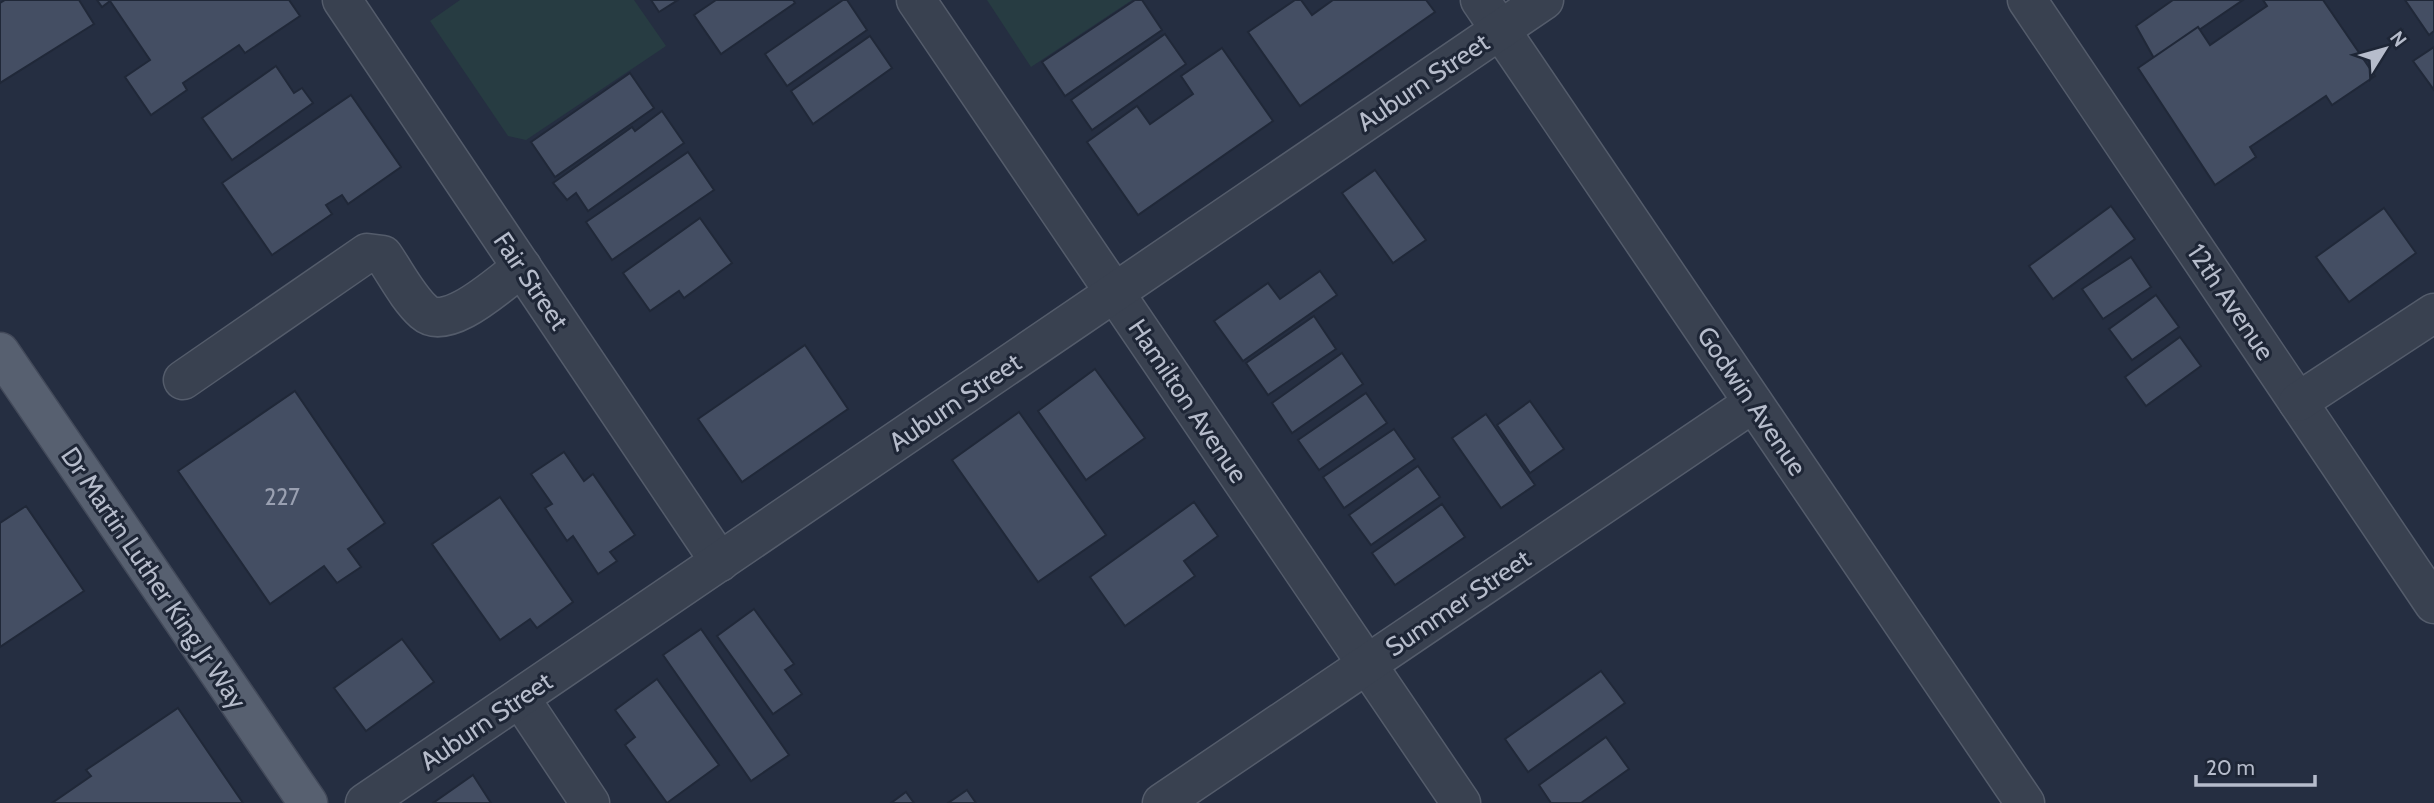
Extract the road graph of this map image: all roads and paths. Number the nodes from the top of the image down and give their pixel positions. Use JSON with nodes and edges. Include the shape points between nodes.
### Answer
{"nodes":[{"id":1,"x":342,"y":0,"type":"edge"},
{"id":2,"x":916,"y":0,"type":"edge"},
{"id":3,"x":1544,"y":0,"type":"edge"},
{"id":4,"x":2027,"y":0,"type":"edge"},
{"id":5,"x":1490,"y":15,"type":"edge"},
{"id":6,"x":522,"y":267,"type":"junction"},
{"id":7,"x":1115,"y":293,"type":"junction"},
{"id":8,"x":2434,"y":313,"type":"edge"},
{"id":9,"x":7,"y":373,"type":"edge"},
{"id":10,"x":183,"y":380,"type":"dead end"},
{"id":11,"x":2298,"y":402,"type":"junction"},
{"id":12,"x":1753,"y":403,"type":"junction"},
{"id":13,"x":720,"y":562,"type":"junction"},
{"id":14,"x":2434,"y":604,"type":"edge"},
{"id":15,"x":1367,"y":664,"type":"junction"},
{"id":16,"x":520,"y":698,"type":"junction"},
{"id":17,"x":308,"y":803,"type":"edge"},
{"id":18,"x":365,"y":803,"type":"edge"},
{"id":19,"x":590,"y":803,"type":"edge"},
{"id":20,"x":1162,"y":803,"type":"edge"},
{"id":21,"x":1461,"y":803,"type":"edge"},
{"id":22,"x":2025,"y":803,"type":"edge"}],
"edges":[{"from":1,"to":6,"type":"street","name":"Fair Street"},
{"from":2,"to":7,"type":"street","name":"Hamilton Avenue"},
{"from":3,"to":5,"type":"street","name":"Auburn Street"},
{"from":4,"to":11,"type":"street","name":"12th Avenue"},
{"from":5,"to":7,"type":"street","name":"Auburn Street"},
{"from":5,"to":12,"type":"street","name":"Godwin Avenue"},
{"from":6,"to":10,"type":"street","via":[[457,314],[442,319],[423,312],[383,255],[367,253]]},
{"from":6,"to":13,"type":"street","name":"Fair Street"},
{"from":7,"to":13,"type":"street","name":"Auburn Street"},
{"from":7,"to":15,"type":"street","name":"Hamilton Avenue"},
{"from":8,"to":11,"type":"street"},
{"from":9,"to":17,"type":"main road","name":"Dr Martin Luther King Jr Way"},
{"from":11,"to":14,"type":"street","name":"12th Avenue"},
{"from":12,"to":15,"type":"street","name":"Summer Street"},
{"from":12,"to":22,"type":"street","name":"Godwin Avenue"},
{"from":13,"to":16,"type":"street","name":"Auburn Street"},
{"from":15,"to":20,"type":"street","name":"Summer Street"},
{"from":15,"to":21,"type":"street","name":"Hamilton Avenue"},
{"from":16,"to":18,"type":"street","name":"Auburn Street"},
{"from":16,"to":19,"type":"street"}]}
